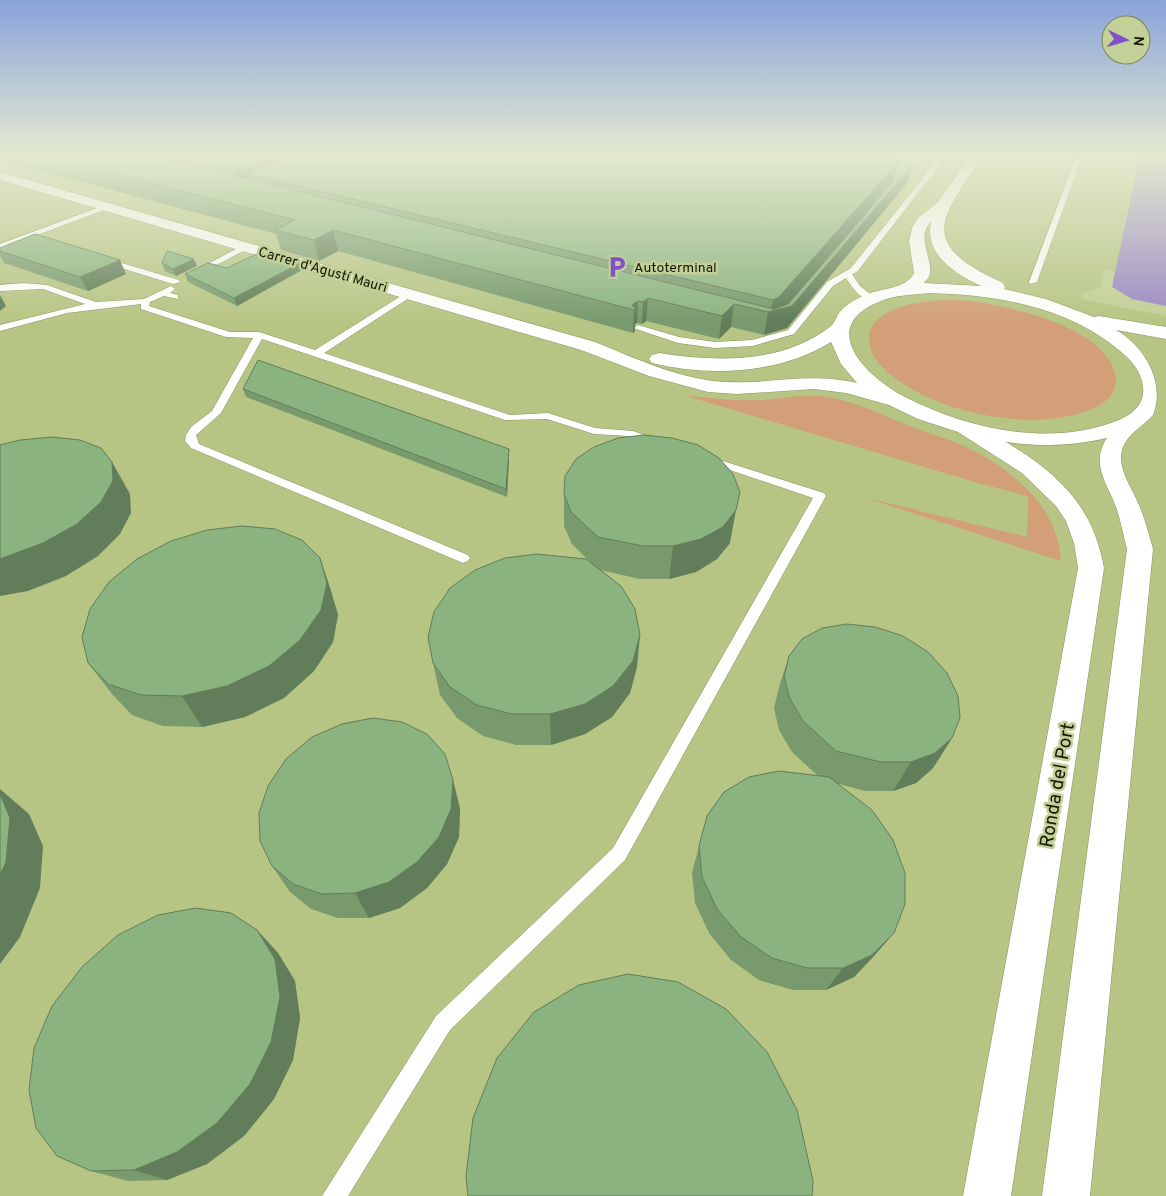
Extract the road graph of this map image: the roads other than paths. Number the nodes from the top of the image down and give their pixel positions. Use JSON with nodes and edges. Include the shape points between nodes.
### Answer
{"nodes":[{"id":1,"x":100,"y":210,"type":"edge"},
{"id":2,"x":118,"y":210,"type":"edge"},
{"id":3,"x":901,"y":210,"type":"edge"},
{"id":4,"x":936,"y":210,"type":"edge"},
{"id":5,"x":942,"y":210,"type":"edge"},
{"id":6,"x":1060,"y":210,"type":"edge"},
{"id":7,"x":30,"y":236,"type":"junction"},
{"id":8,"x":47,"y":242,"type":"edge"},
{"id":9,"x":0,"y":247,"type":"edge"},
{"id":10,"x":247,"y":247,"type":"junction"},
{"id":11,"x":96,"y":257,"type":"edge"},
{"id":12,"x":848,"y":274,"type":"junction"},
{"id":13,"x":183,"y":279,"type":"junction"},
{"id":14,"x":1033,"y":282,"type":"dead end"},
{"id":15,"x":0,"y":288,"type":"edge"},
{"id":16,"x":898,"y":291,"type":"junction"},
{"id":17,"x":163,"y":293,"type":"junction"},
{"id":18,"x":409,"y":294,"type":"junction"},
{"id":19,"x":176,"y":297,"type":"dead end"},
{"id":20,"x":871,"y":299,"type":"junction"},
{"id":21,"x":146,"y":301,"type":"junction"},
{"id":22,"x":1037,"y":302,"type":"junction"},
{"id":23,"x":95,"y":305,"type":"junction"},
{"id":24,"x":1066,"y":312,"type":"junction"},
{"id":25,"x":0,"y":328,"type":"edge"},
{"id":26,"x":638,"y":328,"type":"edge"},
{"id":27,"x":839,"y":329,"type":"junction"},
{"id":28,"x":1166,"y":333,"type":"edge"},
{"id":29,"x":259,"y":335,"type":"junction"},
{"id":30,"x":588,"y":346,"type":"junction"},
{"id":31,"x":316,"y":354,"type":"junction"},
{"id":32,"x":1159,"y":393,"type":"edge"},
{"id":33,"x":899,"y":402,"type":"junction"},
{"id":34,"x":1127,"y":425,"type":"junction"},
{"id":35,"x":967,"y":429,"type":"junction"},
{"id":36,"x":665,"y":445,"type":"edge"},
{"id":37,"x":693,"y":454,"type":"edge"},
{"id":38,"x":463,"y":558,"type":"dead end"},
{"id":39,"x":334,"y":1196,"type":"edge"},
{"id":40,"x":987,"y":1196,"type":"edge"},
{"id":41,"x":1066,"y":1196,"type":"edge"}],
"edges":[{"from":1,"to":7,"type":"lane"},
{"from":2,"to":10,"type":"street","name":"Carrer d'Agustí Mauri"},
{"from":3,"to":12,"type":"lane"},
{"from":4,"to":16,"type":"street","via":[[919,228],[920,278]]},
{"from":5,"to":22,"type":"street","via":[[936,233],[947,255],[977,277]]},
{"from":6,"to":14,"type":"lane"},
{"from":7,"to":8,"type":"lane"},
{"from":7,"to":9,"type":"lane"},
{"from":10,"to":13,"type":"lane"},
{"from":10,"to":18,"type":"street","name":"Carrer d'Agustí Mauri"},
{"from":11,"to":13,"type":"lane"},
{"from":12,"to":20,"type":"lane","via":[[857,288]]},
{"from":12,"to":26,"type":"lane","via":[[830,284],[791,332],[772,339],[715,345],[678,340]]},
{"from":13,"to":17,"type":"lane"},
{"from":15,"to":23,"type":"lane","via":[[44,287]]},
{"from":16,"to":20,"type":"street"},
{"from":16,"to":22,"type":"street","via":[[973,289]]},
{"from":17,"to":19,"type":"lane"},
{"from":17,"to":21,"type":"lane"},
{"from":18,"to":30,"type":"street","name":"Carrer d'Agustí Mauri"},
{"from":18,"to":31,"type":"lane"},
{"from":20,"to":27,"type":"street","via":[[845,316]]},
{"from":21,"to":23,"type":"lane"},
{"from":21,"to":29,"type":"lane","via":[[144,307],[229,335]]},
{"from":22,"to":24,"type":"street"},
{"from":23,"to":25,"type":"lane"},
{"from":24,"to":28,"type":"street","via":[[1109,324]]},
{"from":24,"to":32,"type":"street","via":[[1113,336],[1132,351],[1146,366]]},
{"from":27,"to":30,"type":"street","via":[[818,344],[794,354],[752,363],[674,362]]},
{"from":27,"to":33,"type":"street","via":[[839,346],[850,365],[874,388]]},
{"from":29,"to":31,"type":"lane"},
{"from":29,"to":38,"type":"lane","via":[[216,413],[191,435],[195,446]]},
{"from":30,"to":33,"type":"street","via":[[653,372],[707,386],[745,388],[816,383],[856,388]]},
{"from":31,"to":36,"type":"lane","via":[[509,418],[548,416],[594,431],[629,433]]},
{"from":32,"to":34,"type":"street","via":[[1144,413]]},
{"from":33,"to":35,"type":"street"},
{"from":34,"to":35,"type":"street","via":[[1102,434],[1072,439],[1010,437]]},
{"from":34,"to":41,"type":"street","via":[[1110,455],[1112,472],[1128,507],[1140,549]]},
{"from":35,"to":40,"type":"street","name":"Ronda del Port","via":[[1023,462],[1061,496],[1084,530],[1090,548],[1091,568]]},
{"from":37,"to":39,"type":"lane","via":[[820,496],[619,854],[443,1023]]}]}
